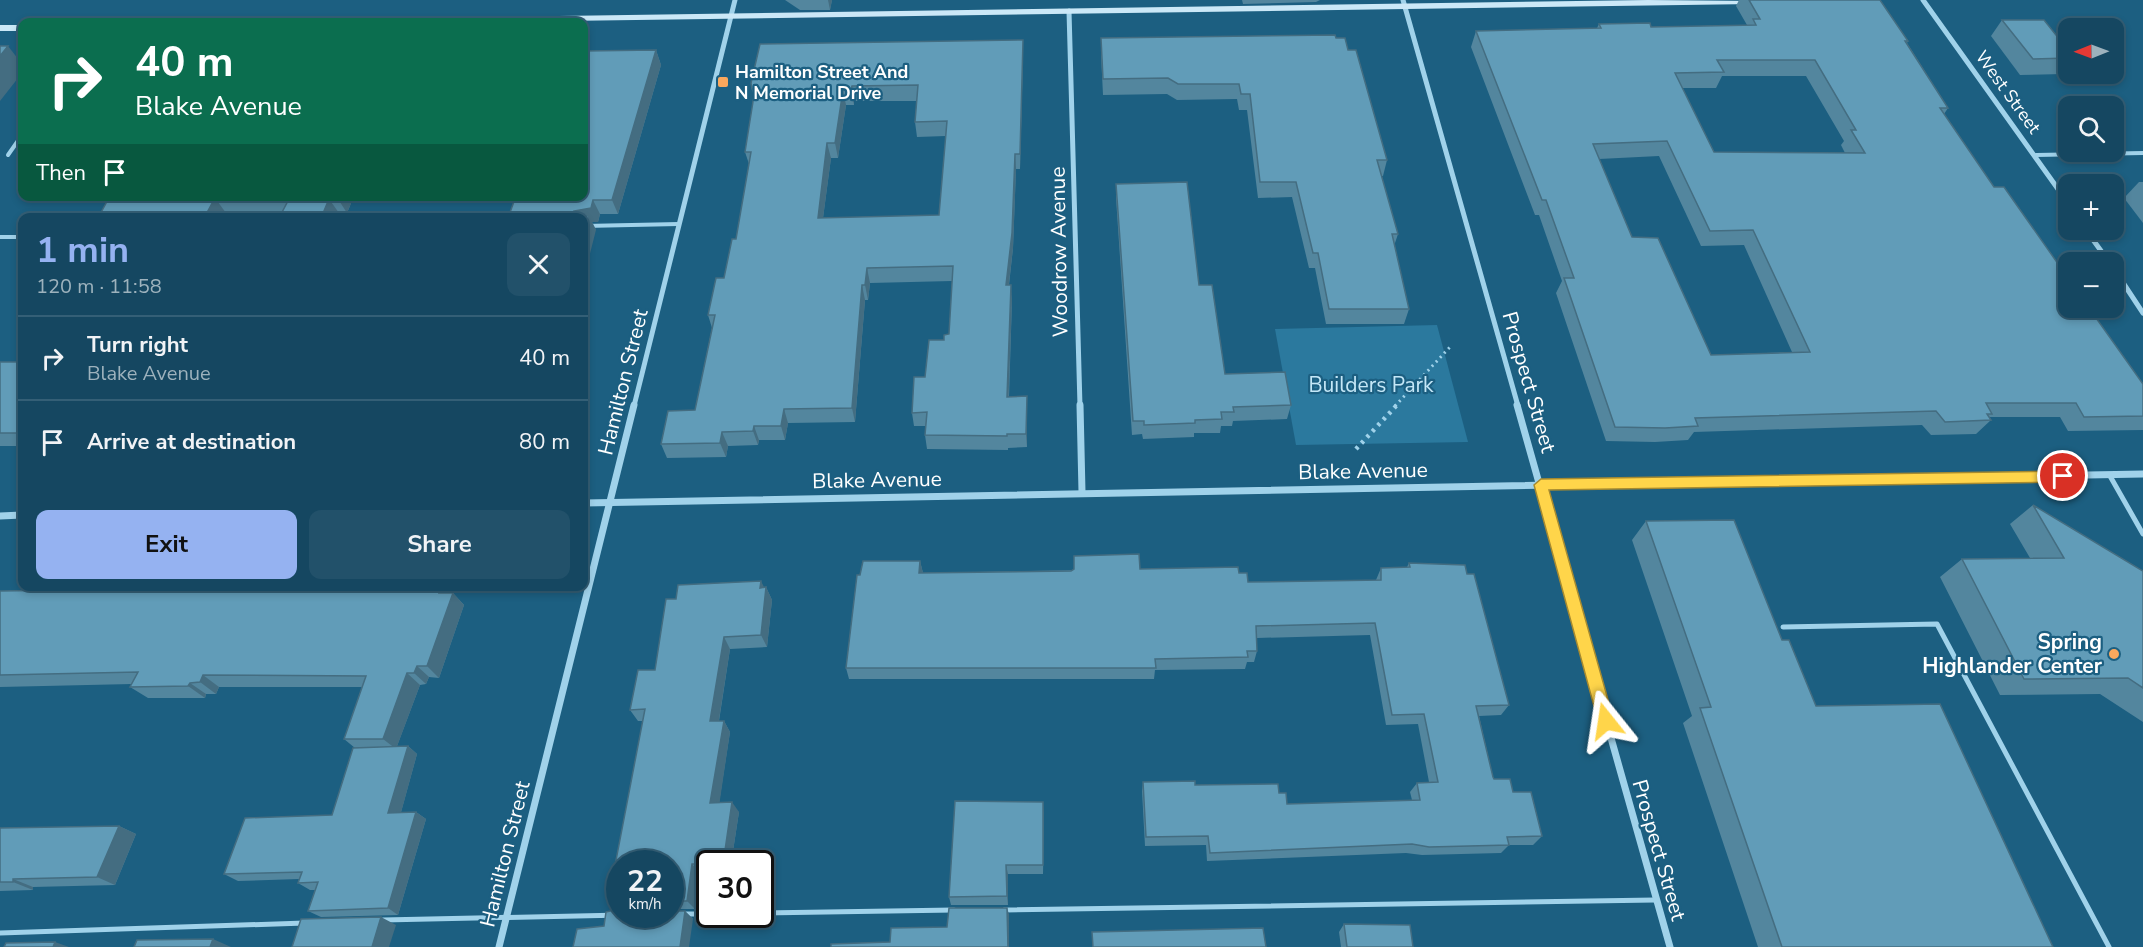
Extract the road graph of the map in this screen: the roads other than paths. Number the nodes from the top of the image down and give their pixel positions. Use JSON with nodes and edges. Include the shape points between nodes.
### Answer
{"nodes":[{"id":1,"x":735,"y":0,"type":"edge"},
{"id":2,"x":1923,"y":0,"type":"edge"},
{"id":3,"x":1770,"y":1,"type":"edge"},
{"id":4,"x":1404,"y":3,"type":"edge"},
{"id":5,"x":1069,"y":11,"type":"junction"},
{"id":6,"x":731,"y":17,"type":"junction"},
{"id":7,"x":588,"y":19,"type":"edge"},
{"id":8,"x":0,"y":28,"type":"edge"},
{"id":9,"x":18,"y":28,"type":"edge"},
{"id":10,"x":18,"y":141,"type":"edge"},
{"id":11,"x":2143,"y":153,"type":"edge"},
{"id":12,"x":8,"y":155,"type":"dead end"},
{"id":13,"x":2036,"y":155,"type":"junction"},
{"id":14,"x":2058,"y":188,"type":"edge"},
{"id":15,"x":679,"y":224,"type":"junction"},
{"id":16,"x":588,"y":226,"type":"edge"},
{"id":17,"x":0,"y":237,"type":"edge"},
{"id":18,"x":18,"y":237,"type":"edge"},
{"id":19,"x":2124,"y":285,"type":"edge"},
{"id":20,"x":2143,"y":313,"type":"edge"},
{"id":21,"x":2143,"y":474,"type":"edge"},
{"id":22,"x":2110,"y":476,"type":"junction"},
{"id":23,"x":1541,"y":485,"type":"junction"},
{"id":24,"x":1082,"y":492,"type":"junction"},
{"id":25,"x":610,"y":502,"type":"junction"},
{"id":26,"x":588,"y":503,"type":"edge"},
{"id":27,"x":18,"y":515,"type":"edge"},
{"id":28,"x":0,"y":516,"type":"edge"},
{"id":29,"x":2143,"y":534,"type":"edge"},
{"id":30,"x":588,"y":590,"type":"edge"},
{"id":31,"x":588,"y":591,"type":"edge"},
{"id":32,"x":1783,"y":627,"type":"dead end"},
{"id":33,"x":1655,"y":900,"type":"junction"},
{"id":34,"x":963,"y":910,"type":"edge"},
{"id":35,"x":999,"y":910,"type":"edge"},
{"id":36,"x":774,"y":913,"type":"edge"},
{"id":37,"x":606,"y":915,"type":"edge"},
{"id":38,"x":507,"y":916,"type":"junction"},
{"id":39,"x":379,"y":921,"type":"edge"},
{"id":40,"x":308,"y":923,"type":"edge"},
{"id":41,"x":0,"y":933,"type":"edge"},
{"id":42,"x":499,"y":947,"type":"edge"},
{"id":43,"x":1670,"y":947,"type":"edge"},
{"id":44,"x":2109,"y":947,"type":"edge"}],
"edges":[{"from":1,"to":6,"type":"street","name":"Hamilton Street"},
{"from":2,"to":13,"type":"street","name":"West Street"},
{"from":3,"to":4,"type":"main road"},
{"from":4,"to":5,"type":"main road"},
{"from":4,"to":23,"type":"street","name":"Prospect Street"},
{"from":5,"to":6,"type":"main road"},
{"from":5,"to":24,"type":"street","name":"Woodrow Avenue"},
{"from":6,"to":7,"type":"main road"},
{"from":6,"to":15,"type":"street","name":"Hamilton Street"},
{"from":8,"to":9,"type":"main road"},
{"from":10,"to":12,"type":"lane"},
{"from":11,"to":13,"type":"lane"},
{"from":13,"to":14,"type":"street","name":"West Street"},
{"from":15,"to":16,"type":"lane"},
{"from":15,"to":25,"type":"street","name":"Hamilton Street"},
{"from":17,"to":18,"type":"lane"},
{"from":19,"to":20,"type":"street"},
{"from":21,"to":22,"type":"street","name":"Blake Avenue"},
{"from":22,"to":23,"type":"street","name":"Blake Avenue"},
{"from":22,"to":29,"type":"lane"},
{"from":23,"to":24,"type":"street","name":"Blake Avenue"},
{"from":23,"to":33,"type":"street","name":"Prospect Street"},
{"from":24,"to":25,"type":"street","name":"Blake Avenue"},
{"from":25,"to":26,"type":"street","name":"Blake Avenue"},
{"from":25,"to":30,"type":"street","name":"Hamilton Street"},
{"from":27,"to":28,"type":"street"},
{"from":31,"to":38,"type":"street","name":"Hamilton Street"},
{"from":32,"to":44,"type":"lane","via":[[1937,624]]},
{"from":33,"to":35,"type":"lane"},
{"from":33,"to":43,"type":"street","name":"Prospect Street"},
{"from":34,"to":36,"type":"lane"},
{"from":37,"to":38,"type":"lane"},
{"from":38,"to":39,"type":"lane"},
{"from":38,"to":42,"type":"street","name":"Hamilton Street"},
{"from":40,"to":41,"type":"lane"}]}
